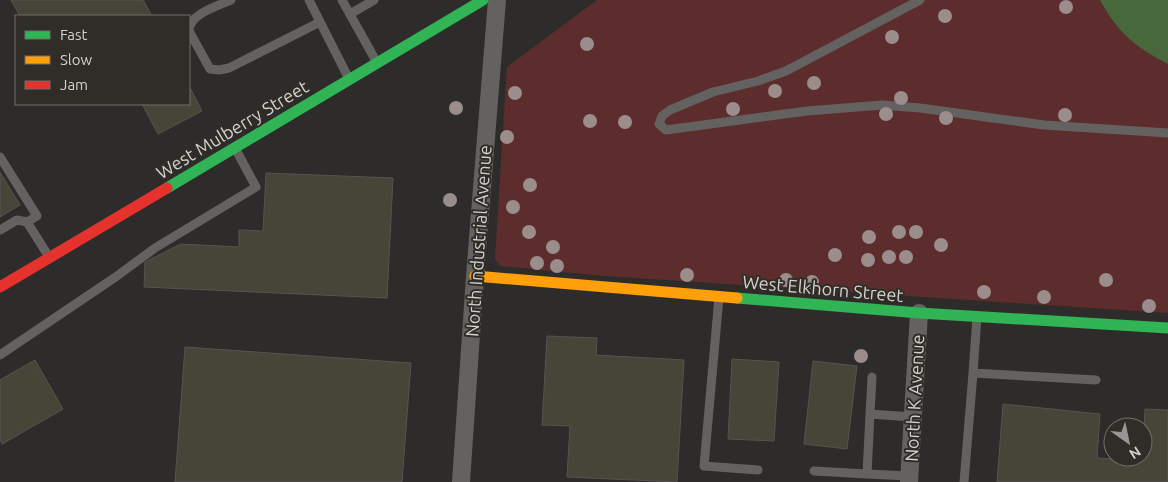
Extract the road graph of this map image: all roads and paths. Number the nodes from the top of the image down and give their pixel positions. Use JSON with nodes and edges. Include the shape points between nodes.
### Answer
{"nodes":[{"id":1,"x":231,"y":0,"type":"edge"},
{"id":2,"x":309,"y":0,"type":"edge"},
{"id":3,"x":342,"y":0,"type":"edge"},
{"id":4,"x":374,"y":0,"type":"edge"},
{"id":5,"x":483,"y":0,"type":"edge"},
{"id":6,"x":497,"y":0,"type":"edge"},
{"id":7,"x":920,"y":0,"type":"edge"},
{"id":8,"x":350,"y":14,"type":"junction"},
{"id":9,"x":320,"y":22,"type":"junction"},
{"id":10,"x":190,"y":24,"type":"edge"},
{"id":11,"x":190,"y":33,"type":"edge"},
{"id":12,"x":377,"y":63,"type":"junction"},
{"id":13,"x":350,"y":79,"type":"junction"},
{"id":14,"x":1168,"y":133,"type":"edge"},
{"id":15,"x":235,"y":148,"type":"junction"},
{"id":16,"x":0,"y":157,"type":"edge"},
{"id":17,"x":28,"y":222,"type":"junction"},
{"id":18,"x":0,"y":230,"type":"edge"},
{"id":19,"x":50,"y":258,"type":"junction"},
{"id":20,"x":474,"y":276,"type":"junction"},
{"id":21,"x":0,"y":287,"type":"edge"},
{"id":22,"x":719,"y":297,"type":"junction"},
{"id":23,"x":919,"y":313,"type":"junction"},
{"id":24,"x":977,"y":317,"type":"junction"},
{"id":25,"x":1168,"y":328,"type":"edge"},
{"id":26,"x":0,"y":355,"type":"edge"},
{"id":27,"x":973,"y":373,"type":"junction"},
{"id":28,"x":872,"y":377,"type":"dead end"},
{"id":29,"x":1096,"y":380,"type":"dead end"},
{"id":30,"x":870,"y":414,"type":"junction"},
{"id":31,"x":912,"y":417,"type":"junction"},
{"id":32,"x":758,"y":470,"type":"dead end"},
{"id":33,"x":814,"y":471,"type":"dead end"},
{"id":34,"x":867,"y":474,"type":"junction"},
{"id":35,"x":909,"y":479,"type":"edge"},
{"id":36,"x":461,"y":482,"type":"edge"},
{"id":37,"x":964,"y":482,"type":"edge"}],
"edges":[{"from":1,"to":10,"type":"lane","via":[[195,18]]},
{"from":2,"to":9,"type":"lane"},
{"from":3,"to":8,"type":"lane"},
{"from":4,"to":8,"type":"lane"},
{"from":5,"to":12,"type":"street","name":"West Mulberry Street"},
{"from":6,"to":20,"type":"street","name":"North Industrial Avenue"},
{"from":7,"to":14,"type":"lane","via":[[786,71],[713,92],[670,110],[662,116],[659,124],[666,130],[807,111],[882,106],[1044,125]]},
{"from":8,"to":12,"type":"lane"},
{"from":9,"to":11,"type":"lane","via":[[219,70],[210,69]]},
{"from":9,"to":13,"type":"lane"},
{"from":12,"to":13,"type":"street","name":"West Mulberry Street"},
{"from":13,"to":15,"type":"street","name":"West Mulberry Street"},
{"from":15,"to":19,"type":"street","name":"West Mulberry Street"},
{"from":15,"to":26,"type":"lane","via":[[256,186],[154,248]]},
{"from":16,"to":17,"type":"lane","via":[[37,216]]},
{"from":17,"to":18,"type":"lane","via":[[17,220]]},
{"from":17,"to":19,"type":"lane"},
{"from":19,"to":21,"type":"street","name":"West Mulberry Street"},
{"from":20,"to":22,"type":"street","name":"West Elkhorn Street"},
{"from":20,"to":36,"type":"street","name":"North Industrial Avenue"},
{"from":22,"to":23,"type":"street","name":"West Elkhorn Street"},
{"from":22,"to":32,"type":"lane","via":[[704,466]]},
{"from":23,"to":24,"type":"street","name":"West Elkhorn Street"},
{"from":23,"to":31,"type":"street","name":"North K Avenue"},
{"from":24,"to":25,"type":"street","name":"West Elkhorn Street"},
{"from":24,"to":27,"type":"lane"},
{"from":27,"to":29,"type":"lane"},
{"from":27,"to":37,"type":"lane"},
{"from":28,"to":30,"type":"lane"},
{"from":30,"to":31,"type":"lane"},
{"from":30,"to":34,"type":"lane"},
{"from":31,"to":35,"type":"street","name":"North K Avenue"},
{"from":33,"to":34,"type":"lane"},
{"from":34,"to":35,"type":"lane"}]}
